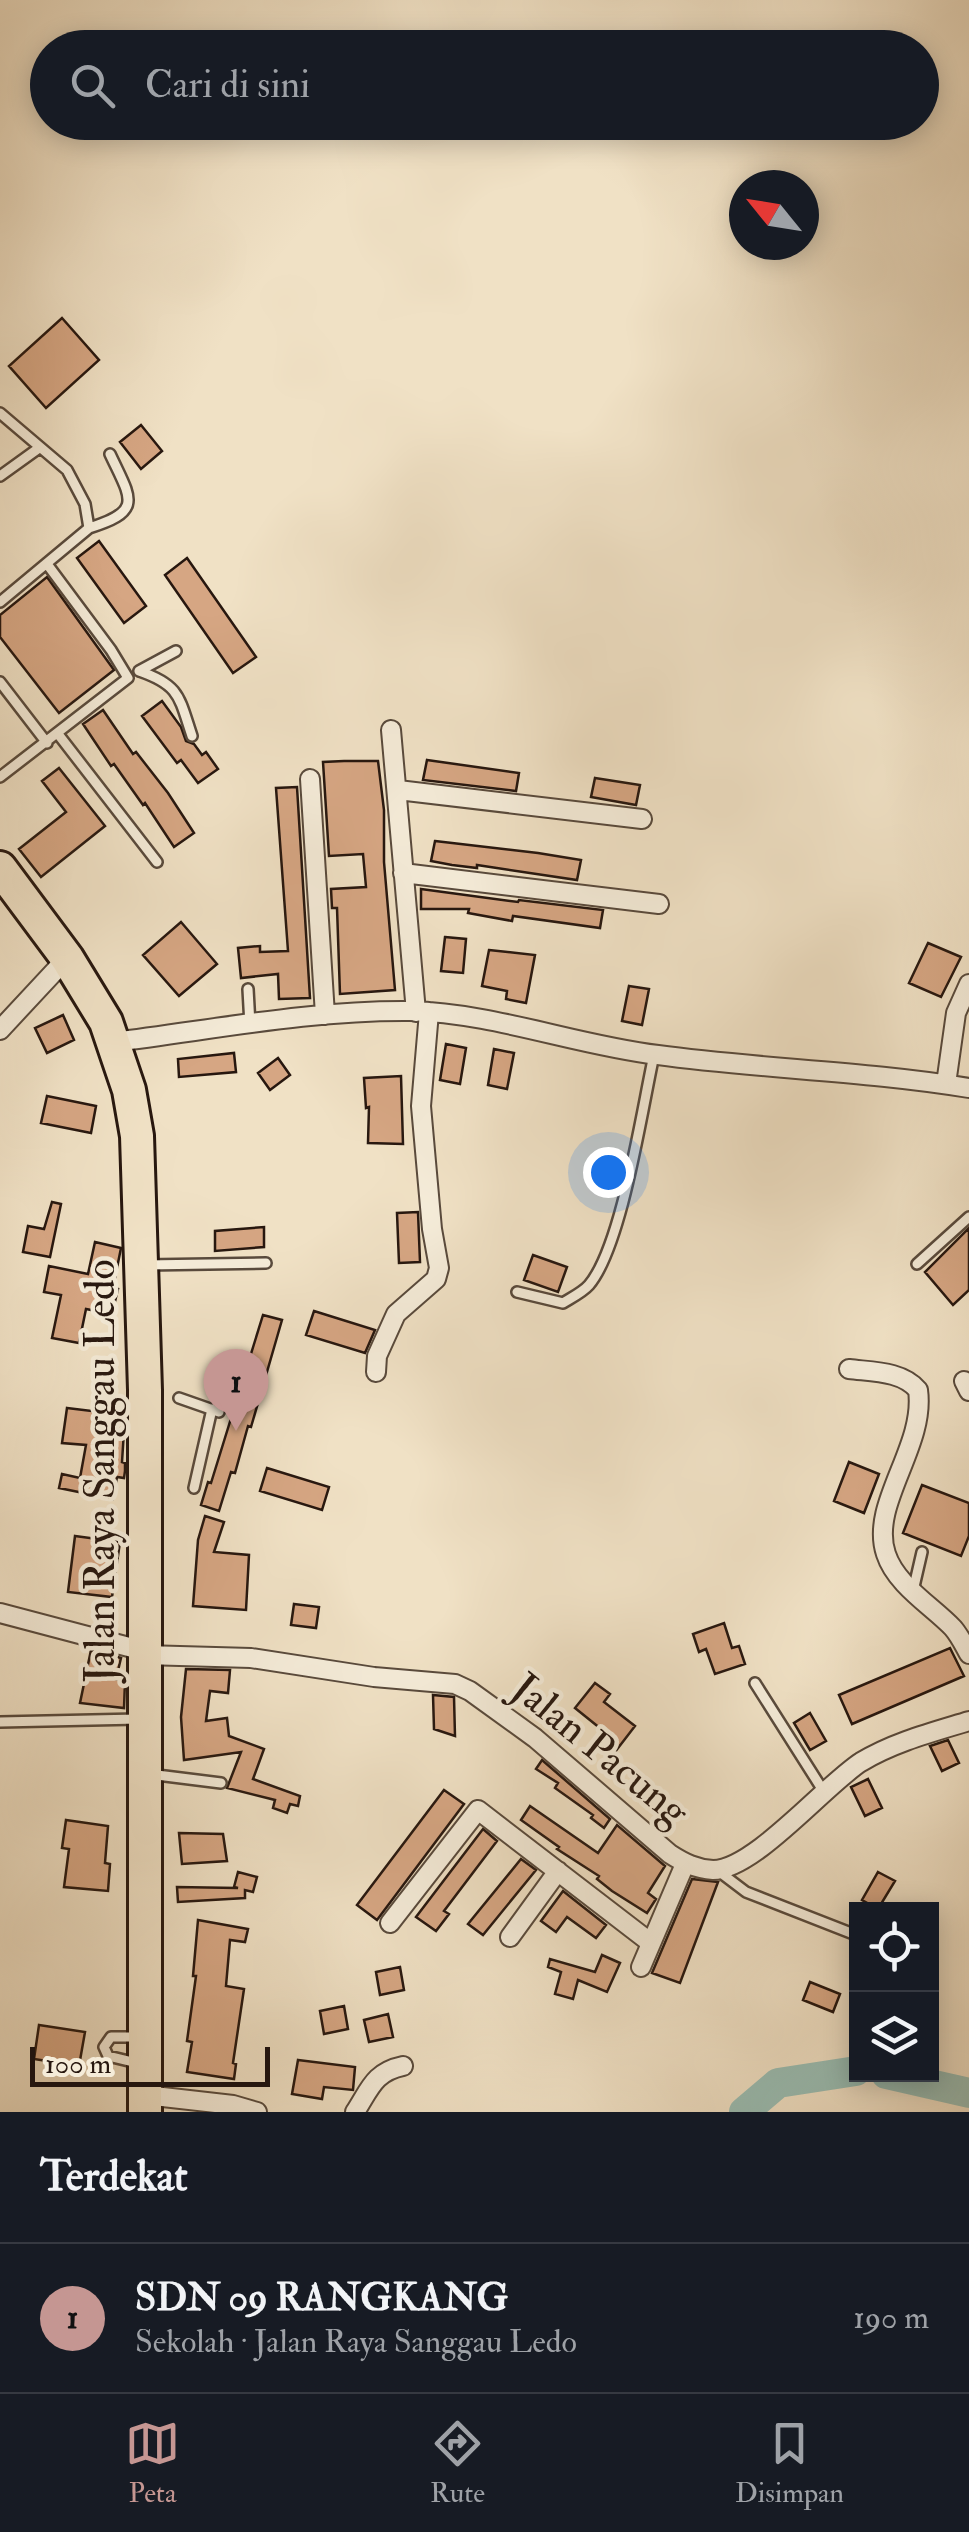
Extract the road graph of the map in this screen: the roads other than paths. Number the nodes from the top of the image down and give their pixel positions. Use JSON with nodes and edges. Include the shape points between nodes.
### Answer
{"nodes":[{"id":1,"x":0,"y":414,"type":"edge"},
{"id":2,"x":39,"y":448,"type":"junction"},
{"id":3,"x":110,"y":454,"type":"dead end"},
{"id":4,"x":0,"y":476,"type":"edge"},
{"id":5,"x":89,"y":528,"type":"junction"},
{"id":6,"x":46,"y":564,"type":"junction"},
{"id":7,"x":0,"y":602,"type":"edge"},
{"id":8,"x":176,"y":651,"type":"dead end"},
{"id":9,"x":138,"y":671,"type":"junction"},
{"id":10,"x":128,"y":678,"type":"junction"},
{"id":11,"x":0,"y":682,"type":"edge"},
{"id":12,"x":391,"y":730,"type":"dead end"},
{"id":13,"x":58,"y":734,"type":"junction"},
{"id":14,"x":192,"y":736,"type":"dead end"},
{"id":15,"x":47,"y":744,"type":"junction"},
{"id":16,"x":0,"y":777,"type":"edge"},
{"id":17,"x":310,"y":779,"type":"dead end"},
{"id":18,"x":398,"y":790,"type":"junction"},
{"id":19,"x":642,"y":819,"type":"dead end"},
{"id":20,"x":157,"y":862,"type":"dead end"},
{"id":21,"x":403,"y":874,"type":"junction"},
{"id":22,"x":6,"y":882,"type":"edge"},
{"id":23,"x":659,"y":904,"type":"dead end"},
{"id":24,"x":67,"y":958,"type":"junction"},
{"id":25,"x":969,"y":984,"type":"edge"},
{"id":26,"x":248,"y":988,"type":"dead end"},
{"id":27,"x":422,"y":1012,"type":"junction"},
{"id":28,"x":325,"y":1015,"type":"junction"},
{"id":29,"x":250,"y":1024,"type":"junction"},
{"id":30,"x":0,"y":1030,"type":"edge"},
{"id":31,"x":114,"y":1042,"type":"junction"},
{"id":32,"x":654,"y":1055,"type":"junction"},
{"id":33,"x":946,"y":1084,"type":"junction"},
{"id":34,"x":969,"y":1088,"type":"edge"},
{"id":35,"x":969,"y":1217,"type":"edge"},
{"id":36,"x":266,"y":1264,"type":"dead end"},
{"id":37,"x":917,"y":1264,"type":"dead end"},
{"id":38,"x":143,"y":1265,"type":"junction"},
{"id":39,"x":517,"y":1292,"type":"dead end"},
{"id":40,"x":850,"y":1369,"type":"dead end"},
{"id":41,"x":376,"y":1372,"type":"dead end"},
{"id":42,"x":179,"y":1398,"type":"dead end"},
{"id":43,"x":194,"y":1488,"type":"dead end"},
{"id":44,"x":922,"y":1552,"type":"dead end"},
{"id":45,"x":913,"y":1591,"type":"junction"},
{"id":46,"x":0,"y":1613,"type":"edge"},
{"id":47,"x":144,"y":1653,"type":"junction"},
{"id":48,"x":969,"y":1654,"type":"edge"},
{"id":49,"x":755,"y":1683,"type":"dead end"},
{"id":50,"x":146,"y":1718,"type":"junction"},
{"id":51,"x":969,"y":1721,"type":"edge"},
{"id":52,"x":0,"y":1722,"type":"edge"},
{"id":53,"x":146,"y":1774,"type":"junction"},
{"id":54,"x":221,"y":1783,"type":"dead end"},
{"id":55,"x":824,"y":1792,"type":"junction"},
{"id":56,"x":685,"y":1864,"type":"junction"},
{"id":57,"x":717,"y":1870,"type":"junction"},
{"id":58,"x":558,"y":1871,"type":"junction"},
{"id":59,"x":390,"y":1923,"type":"dead end"},
{"id":60,"x":849,"y":1932,"type":"edge"},
{"id":61,"x":510,"y":1937,"type":"dead end"},
{"id":62,"x":651,"y":1943,"type":"junction"},
{"id":63,"x":640,"y":1967,"type":"dead end"},
{"id":64,"x":403,"y":2066,"type":"dead end"},
{"id":65,"x":145,"y":2077,"type":"edge"},
{"id":66,"x":258,"y":2112,"type":"edge"},
{"id":67,"x":355,"y":2112,"type":"edge"}],
"edges":[{"from":1,"to":2,"type":"lane"},
{"from":2,"to":4,"type":"lane"},
{"from":2,"to":5,"type":"lane","via":[[67,470]]},
{"from":3,"to":5,"type":"lane","via":[[127,508],[118,519]]},
{"from":5,"to":6,"type":"lane"},
{"from":6,"to":7,"type":"lane"},
{"from":6,"to":10,"type":"lane"},
{"from":8,"to":9,"type":"lane"},
{"from":9,"to":10,"type":"lane"},
{"from":9,"to":14,"type":"lane","via":[[170,684]]},
{"from":10,"to":13,"type":"lane"},
{"from":11,"to":15,"type":"lane"},
{"from":12,"to":18,"type":"street"},
{"from":13,"to":15,"type":"lane"},
{"from":13,"to":20,"type":"lane"},
{"from":15,"to":16,"type":"lane"},
{"from":17,"to":28,"type":"street"},
{"from":18,"to":19,"type":"street"},
{"from":18,"to":21,"type":"street"},
{"from":21,"to":23,"type":"street"},
{"from":21,"to":27,"type":"street"},
{"from":22,"to":24,"type":"highway","name":"Jalan Raya Sanggau Ledo"},
{"from":24,"to":30,"type":"street"},
{"from":24,"to":31,"type":"highway","name":"Jalan Raya Sanggau Ledo"},
{"from":25,"to":33,"type":"street","via":[[956,1013]]},
{"from":26,"to":29,"type":"lane"},
{"from":27,"to":28,"type":"street"},
{"from":27,"to":32,"type":"street"},
{"from":27,"to":41,"type":"street","via":[[420,1106],[439,1268],[436,1279],[396,1314]]},
{"from":28,"to":29,"type":"street"},
{"from":29,"to":31,"type":"street"},
{"from":31,"to":38,"type":"highway","name":"Jalan Raya Sanggau Ledo","via":[[137,1136]]},
{"from":32,"to":33,"type":"street"},
{"from":32,"to":39,"type":"lane","via":[[625,1189],[606,1253],[588,1286],[564,1303]]},
{"from":33,"to":34,"type":"street"},
{"from":35,"to":37,"type":"lane"},
{"from":36,"to":38,"type":"lane"},
{"from":38,"to":47,"type":"highway","name":"Jalan Raya Sanggau Ledo","via":[[151,1392]]},
{"from":40,"to":45,"type":"street","via":[[895,1376],[918,1390],[912,1442],[883,1522],[885,1554]]},
{"from":42,"to":43,"type":"lane","via":[[216,1410]]},
{"from":44,"to":45,"type":"lane"},
{"from":45,"to":48,"type":"street","via":[[956,1631]]},
{"from":46,"to":47,"type":"street","name":"Jalan Pacung"},
{"from":47,"to":50,"type":"highway","name":"Jalan Raya Sanggau Ledo"},
{"from":47,"to":56,"type":"street","name":"Jalan Pacung","via":[[251,1658],[455,1684],[536,1738]]},
{"from":49,"to":55,"type":"lane"},
{"from":50,"to":52,"type":"lane"},
{"from":50,"to":53,"type":"highway","name":"Jalan Raya Sanggau Ledo"},
{"from":51,"to":55,"type":"street","name":"Jalan Pacung","via":[[877,1753]]},
{"from":53,"to":54,"type":"lane"},
{"from":53,"to":65,"type":"highway","name":"Jalan Raya Sanggau Ledo"},
{"from":55,"to":57,"type":"street","name":"Jalan Pacung","via":[[764,1845]]},
{"from":56,"to":57,"type":"street","name":"Jalan Pacung"},
{"from":56,"to":62,"type":"street"},
{"from":57,"to":60,"type":"lane","via":[[746,1892]]},
{"from":58,"to":59,"type":"street","via":[[475,1810]]},
{"from":58,"to":61,"type":"street"},
{"from":58,"to":62,"type":"street"},
{"from":62,"to":63,"type":"street"},
{"from":64,"to":67,"type":"street","via":[[376,2078]]},
{"from":65,"to":66,"type":"street"}]}
